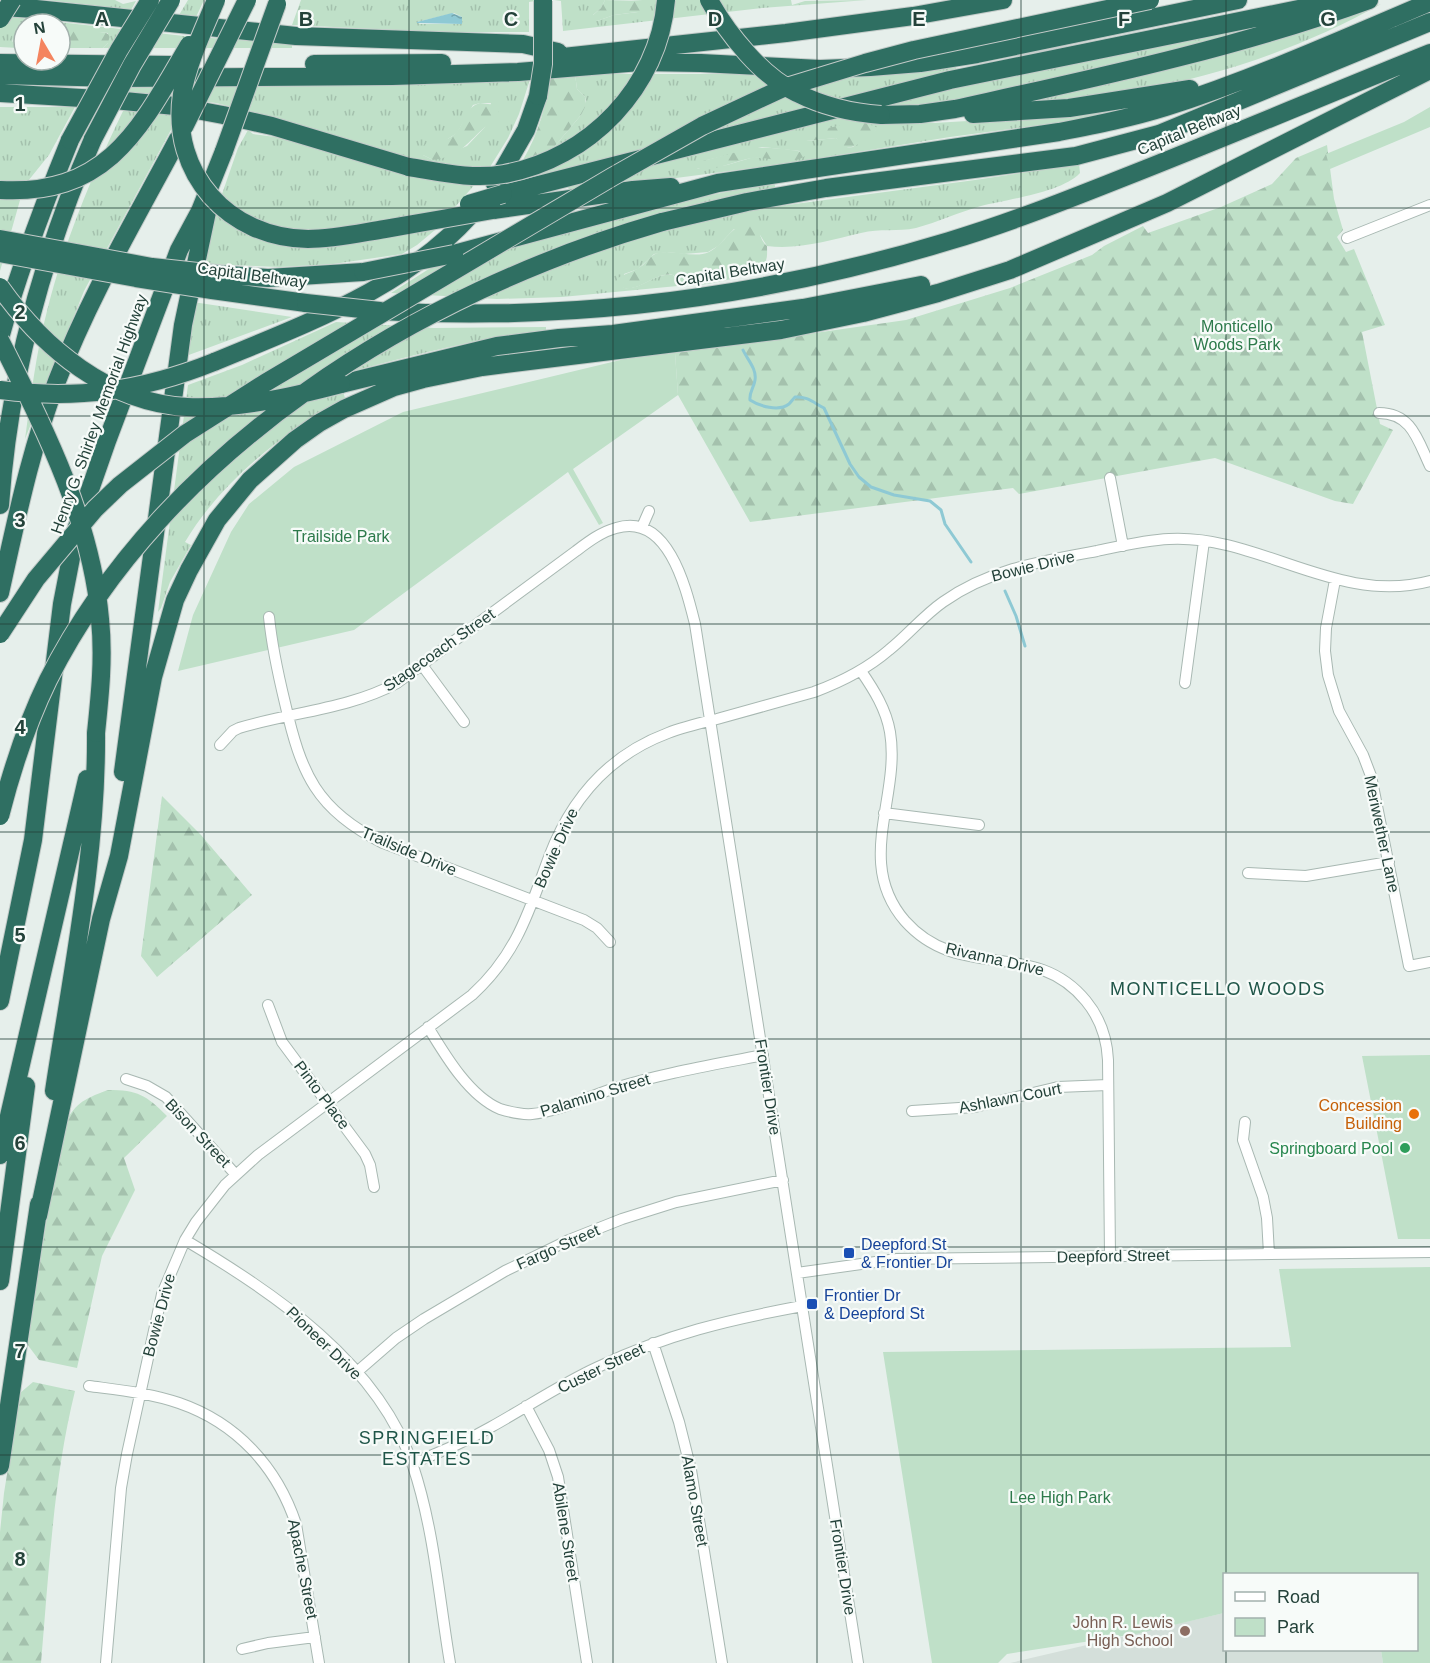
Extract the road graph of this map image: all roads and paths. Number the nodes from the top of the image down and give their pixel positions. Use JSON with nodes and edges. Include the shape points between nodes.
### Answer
{"nodes":[{"id":1,"x":12,"y":0,"type":"edge"},
{"id":2,"x":150,"y":0,"type":"edge"},
{"id":3,"x":171,"y":0,"type":"edge"},
{"id":4,"x":215,"y":0,"type":"edge"},
{"id":5,"x":247,"y":0,"type":"edge"},
{"id":6,"x":543,"y":0,"type":"edge"},
{"id":7,"x":666,"y":0,"type":"edge"},
{"id":8,"x":709,"y":0,"type":"edge"},
{"id":9,"x":1003,"y":0,"type":"edge"},
{"id":10,"x":1150,"y":0,"type":"edge"},
{"id":11,"x":1238,"y":0,"type":"edge"},
{"id":12,"x":1343,"y":0,"type":"edge"},
{"id":13,"x":1369,"y":0,"type":"edge"},
{"id":14,"x":278,"y":2,"type":"edge"},
{"id":15,"x":1430,"y":2,"type":"edge"},
{"id":16,"x":0,"y":8,"type":"edge"},
{"id":17,"x":0,"y":19,"type":"edge"},
{"id":18,"x":1430,"y":22,"type":"edge"},
{"id":19,"x":1320,"y":48,"type":"junction"},
{"id":20,"x":1430,"y":53,"type":"edge"},
{"id":21,"x":574,"y":55,"type":"junction"},
{"id":22,"x":0,"y":63,"type":"edge"},
{"id":23,"x":1430,"y":70,"type":"edge"},
{"id":24,"x":0,"y":75,"type":"edge"},
{"id":25,"x":0,"y":93,"type":"edge"},
{"id":26,"x":27,"y":96,"type":"junction"},
{"id":27,"x":0,"y":99,"type":"edge"},
{"id":28,"x":881,"y":116,"type":"junction"},
{"id":29,"x":224,"y":151,"type":"junction"},
{"id":30,"x":718,"y":183,"type":"junction"},
{"id":31,"x":0,"y":190,"type":"edge"},
{"id":32,"x":1167,"y":203,"type":"junction"},
{"id":33,"x":1430,"y":205,"type":"edge"},
{"id":34,"x":363,"y":233,"type":"junction"},
{"id":35,"x":1347,"y":238,"type":"dead end"},
{"id":36,"x":0,"y":239,"type":"edge"},
{"id":37,"x":0,"y":253,"type":"edge"},
{"id":38,"x":214,"y":282,"type":"junction"},
{"id":39,"x":0,"y":287,"type":"edge"},
{"id":40,"x":0,"y":339,"type":"edge"},
{"id":41,"x":0,"y":390,"type":"edge"},
{"id":42,"x":1379,"y":413,"type":"dead end"},
{"id":43,"x":1430,"y":466,"type":"edge"},
{"id":44,"x":1110,"y":478,"type":"dead end"},
{"id":45,"x":0,"y":505,"type":"edge"},
{"id":46,"x":649,"y":511,"type":"dead end"},
{"id":47,"x":642,"y":527,"type":"junction"},
{"id":48,"x":1204,"y":541,"type":"junction"},
{"id":49,"x":1123,"y":546,"type":"junction"},
{"id":50,"x":1335,"y":580,"type":"junction"},
{"id":51,"x":1430,"y":581,"type":"edge"},
{"id":52,"x":0,"y":593,"type":"edge"},
{"id":53,"x":270,"y":617,"type":"dead end"},
{"id":54,"x":0,"y":634,"type":"edge"},
{"id":55,"x":422,"y":665,"type":"junction"},
{"id":56,"x":861,"y":671,"type":"junction"},
{"id":57,"x":1185,"y":682,"type":"dead end"},
{"id":58,"x":288,"y":716,"type":"junction"},
{"id":59,"x":711,"y":720,"type":"junction"},
{"id":60,"x":464,"y":722,"type":"dead end"},
{"id":61,"x":96,"y":733,"type":"junction"},
{"id":62,"x":220,"y":745,"type":"dead end"},
{"id":63,"x":884,"y":813,"type":"junction"},
{"id":64,"x":0,"y":816,"type":"edge"},
{"id":65,"x":979,"y":825,"type":"dead end"},
{"id":66,"x":1389,"y":862,"type":"junction"},
{"id":67,"x":1248,"y":873,"type":"dead end"},
{"id":68,"x":533,"y":900,"type":"junction"},
{"id":69,"x":101,"y":919,"type":"junction"},
{"id":70,"x":610,"y":942,"type":"dead end"},
{"id":71,"x":1430,"y":962,"type":"edge"},
{"id":72,"x":45,"y":966,"type":"junction"},
{"id":73,"x":0,"y":1001,"type":"edge"},
{"id":74,"x":268,"y":1005,"type":"dead end"},
{"id":75,"x":428,"y":1027,"type":"junction"},
{"id":76,"x":763,"y":1055,"type":"junction"},
{"id":77,"x":126,"y":1078,"type":"dead end"},
{"id":78,"x":1108,"y":1085,"type":"junction"},
{"id":79,"x":327,"y":1103,"type":"junction"},
{"id":80,"x":912,"y":1111,"type":"dead end"},
{"id":81,"x":1245,"y":1122,"type":"dead end"},
{"id":82,"x":0,"y":1155,"type":"edge"},
{"id":83,"x":236,"y":1175,"type":"junction"},
{"id":84,"x":783,"y":1180,"type":"junction"},
{"id":85,"x":374,"y":1187,"type":"dead end"},
{"id":86,"x":38,"y":1216,"type":"junction"},
{"id":87,"x":185,"y":1240,"type":"junction"},
{"id":88,"x":1430,"y":1252,"type":"edge"},
{"id":89,"x":1269,"y":1254,"type":"junction"},
{"id":90,"x":1110,"y":1256,"type":"junction"},
{"id":91,"x":797,"y":1273,"type":"junction"},
{"id":92,"x":0,"y":1281,"type":"edge"},
{"id":93,"x":802,"y":1306,"type":"junction"},
{"id":94,"x":653,"y":1343,"type":"junction"},
{"id":95,"x":358,"y":1371,"type":"junction"},
{"id":96,"x":89,"y":1386,"type":"dead end"},
{"id":97,"x":139,"y":1393,"type":"junction"},
{"id":98,"x":526,"y":1406,"type":"junction"},
{"id":99,"x":412,"y":1463,"type":"junction"},
{"id":100,"x":0,"y":1466,"type":"edge"},
{"id":101,"x":315,"y":1637,"type":"junction"},
{"id":102,"x":242,"y":1649,"type":"dead end"},
{"id":103,"x":106,"y":1663,"type":"edge"},
{"id":104,"x":319,"y":1663,"type":"edge"},
{"id":105,"x":450,"y":1663,"type":"edge"},
{"id":106,"x":587,"y":1663,"type":"edge"},
{"id":107,"x":722,"y":1663,"type":"edge"},
{"id":108,"x":858,"y":1663,"type":"edge"}],
"edges":[{"from":1,"to":17,"type":"highway","bridge":true},
{"from":2,"to":40,"type":"highway","bridge":true,"via":[[70,140],[16,280]]},
{"from":3,"to":45,"type":"highway","bridge":true,"via":[[93,139],[69,195],[34,302],[9,415]]},
{"from":4,"to":31,"type":"highway","bridge":true,"via":[[149,113],[118,152],[69,182]]},
{"from":4,"to":34,"type":"highway","bridge":true,"via":[[182,95],[183,138],[197,179],[232,216],[276,236],[308,239]]},
{"from":5,"to":52,"type":"highway","bridge":true,"via":[[90,308],[58,379],[26,476]]},
{"from":6,"to":41,"type":"highway","bridge":true,"via":[[543,64],[538,96],[526,130],[492,188],[448,239],[424,258],[351,301],[214,363],[159,381],[106,392],[54,395]]},
{"from":7,"to":26,"type":"highway","bridge":true,"via":[[649,64],[636,88],[603,126],[578,147],[531,168],[503,174],[449,174],[409,167],[272,126],[175,106]]},
{"from":8,"to":28,"type":"highway","bridge":true,"via":[[730,34],[754,60],[795,93],[838,108]]},
{"from":9,"to":21,"type":"highway","via":[[786,33]]},
{"from":10,"to":54,"type":"highway","bridge":true,"via":[[865,63],[783,88],[702,126],[185,434],[95,509],[36,579]]},
{"from":11,"to":24,"type":"highway","via":[[977,54],[870,67],[820,69],[640,62],[518,72],[392,76]]},
{"from":12,"to":34,"type":"highway","bridge":true,"via":[[950,80]]},
{"from":13,"to":28,"type":"highway","via":[[1276,32],[1157,64],[955,109]]},
{"from":14,"to":29,"type":"highway","name":"Henry G. Shirley Memorial Highway","bridge":true},
{"from":15,"to":19,"type":"highway"},
{"from":16,"to":21,"type":"highway","via":[[296,36],[523,44]]},
{"from":18,"to":64,"type":"highway","bridge":true,"via":[[1159,134],[1076,156],[779,195],[624,233],[494,284],[390,337],[279,411],[163,517],[92,606],[57,663],[33,712]]},
{"from":19,"to":28,"type":"highway","via":[[1213,83],[1132,100],[1041,110]]},
{"from":19,"to":30,"type":"highway","via":[[1165,108],[1113,121]]},
{"from":20,"to":38,"type":"highway","name":"Capital Beltway","bridge":true,"via":[[1020,218],[819,276],[744,291],[628,307],[478,314],[380,311],[306,303]]},
{"from":21,"to":22,"type":"highway","via":[[495,62]]},
{"from":23,"to":32,"type":"highway"},
{"from":25,"to":26,"type":"highway"},
{"from":26,"to":27,"type":"highway"},
{"from":29,"to":69,"type":"highway","via":[[183,325]]},
{"from":29,"to":73,"type":"highway","name":"Henry G. Shirley Memorial Highway","via":[[179,250],[77,527],[62,604],[33,840]]},
{"from":30,"to":34,"type":"highway","bridge":true,"via":[[633,190]]},
{"from":30,"to":38,"type":"highway","bridge":true,"via":[[454,254],[363,272]]},
{"from":32,"to":39,"type":"highway","bridge":true,"via":[[1007,260],[911,288],[802,308],[497,346],[263,402],[223,406],[186,407],[137,396],[88,374],[31,327]]},
{"from":32,"to":69,"type":"highway","via":[[1010,270],[863,313],[781,330],[452,372],[394,387],[319,423],[269,462],[233,499],[203,544],[175,600],[153,677],[119,856]]},
{"from":33,"to":35,"type":"street"},
{"from":36,"to":38,"type":"highway","bridge":true},
{"from":37,"to":38,"type":"highway","name":"Capital Beltway","bridge":true,"via":[[125,277]]},
{"from":40,"to":61,"type":"highway","bridge":true,"via":[[56,456],[86,539],[102,651]]},
{"from":42,"to":43,"type":"street","via":[[1405,420]]},
{"from":44,"to":49,"type":"street"},
{"from":46,"to":47,"type":"street"},
{"from":47,"to":55,"type":"street","name":"Stagecoach Street","via":[[622,526],[596,537]]},
{"from":47,"to":59,"type":"street","name":"Frontier Drive","via":[[663,543],[684,586],[695,624]]},
{"from":48,"to":49,"type":"street","name":"Bowie Drive","via":[[1168,539]]},
{"from":48,"to":50,"type":"street","name":"Bowie Drive"},
{"from":48,"to":57,"type":"street"},
{"from":49,"to":56,"type":"street","name":"Bowie Drive","via":[[1024,565],[977,582],[940,604]]},
{"from":50,"to":51,"type":"street","name":"Bowie Drive","via":[[1386,586]]},
{"from":50,"to":66,"type":"street","name":"Meriwether Lane","via":[[1326,628],[1328,675],[1339,711],[1371,776]]},
{"from":53,"to":58,"type":"street","name":"Trailside Drive","via":[[272,651]]},
{"from":55,"to":58,"type":"street","name":"Stagecoach Street","via":[[375,694]]},
{"from":55,"to":60,"type":"street"},
{"from":56,"to":59,"type":"street","name":"Bowie Drive","via":[[814,692]]},
{"from":56,"to":63,"type":"street","name":"Rivanna Drive","via":[[882,705],[890,733],[891,761]]},
{"from":58,"to":62,"type":"street","name":"Stagecoach Street","via":[[240,728]]},
{"from":58,"to":68,"type":"street","name":"Trailside Drive","via":[[296,749],[309,778],[326,803],[348,823],[383,843]]},
{"from":59,"to":68,"type":"street","name":"Bowie Drive","via":[[645,742],[596,778],[563,824]]},
{"from":59,"to":76,"type":"street","name":"Frontier Drive"},
{"from":61,"to":72,"type":"highway"},
{"from":61,"to":86,"type":"highway","via":[[93,838]]},
{"from":63,"to":65,"type":"street"},
{"from":63,"to":78,"type":"street","name":"Rivanna Drive","via":[[882,869],[889,895],[903,918],[924,938],[947,951],[1034,966],[1071,985],[1089,1005],[1102,1029],[1108,1053]]},
{"from":66,"to":67,"type":"street","via":[[1306,876]]},
{"from":66,"to":71,"type":"street","name":"Meriwether Lane","via":[[1409,966]]},
{"from":68,"to":70,"type":"street","name":"Trailside Drive","via":[[584,920]]},
{"from":68,"to":75,"type":"street","name":"Bowie Drive","via":[[516,940],[496,971],[472,995]]},
{"from":69,"to":86,"type":"highway"},
{"from":72,"to":82,"type":"highway"},
{"from":72,"to":92,"type":"highway"},
{"from":74,"to":79,"type":"street","name":"Pinto Place","via":[[282,1042]]},
{"from":75,"to":76,"type":"street","name":"Palamino Street","via":[[479,1096],[498,1108],[522,1114],[542,1112],[669,1073]]},
{"from":75,"to":79,"type":"street","name":"Bowie Drive"},
{"from":76,"to":84,"type":"street","name":"Frontier Drive"},
{"from":77,"to":83,"type":"street","name":"Bison Street","via":[[165,1097]]},
{"from":78,"to":80,"type":"street","name":"Ashlawn Court","via":[[1058,1087],[975,1107]]},
{"from":78,"to":90,"type":"street","name":"Rivanna Drive"},
{"from":79,"to":83,"type":"street","name":"Bowie Drive"},
{"from":79,"to":85,"type":"street","name":"Pinto Place","via":[[364,1154]]},
{"from":81,"to":89,"type":"street","via":[[1243,1140],[1263,1197]]},
{"from":83,"to":87,"type":"street","name":"Bowie Drive"},
{"from":84,"to":91,"type":"street","name":"Frontier Drive"},
{"from":84,"to":95,"type":"street","name":"Fargo Street","via":[[676,1202],[569,1240],[505,1271],[424,1319]]},
{"from":86,"to":100,"type":"highway"},
{"from":87,"to":95,"type":"street","name":"Pioneer Drive","via":[[278,1299]]},
{"from":87,"to":97,"type":"street","name":"Bowie Drive","via":[[162,1294]]},
{"from":88,"to":89,"type":"street","name":"Deepford Street"},
{"from":89,"to":90,"type":"street","name":"Deepford Street"},
{"from":90,"to":91,"type":"street","name":"Deepford Street","via":[[897,1259]]},
{"from":91,"to":93,"type":"street","name":"Frontier Drive"},
{"from":93,"to":94,"type":"street","name":"Custer Street","via":[[732,1319]]},
{"from":93,"to":108,"type":"street","name":"Frontier Drive"},
{"from":94,"to":98,"type":"street","name":"Custer Street","via":[[596,1367]]},
{"from":94,"to":107,"type":"street","name":"Alamo Street","via":[[691,1470]]},
{"from":95,"to":99,"type":"street","name":"Pioneer Drive","via":[[388,1415]]},
{"from":96,"to":97,"type":"street","name":"Apache Street"},
{"from":97,"to":101,"type":"street","name":"Apache Street","via":[[212,1417],[243,1440],[268,1467],[296,1524]]},
{"from":97,"to":103,"type":"street","name":"Bowie Drive","via":[[122,1488]]},
{"from":98,"to":99,"type":"street","name":"Custer Street","via":[[465,1441]]},
{"from":98,"to":106,"type":"street","name":"Abilene Street","via":[[558,1477]]},
{"from":99,"to":105,"type":"street","name":"Pioneer Drive","via":[[428,1523]]},
{"from":101,"to":102,"type":"street"},
{"from":101,"to":104,"type":"street","name":"Apache Street"}]}
